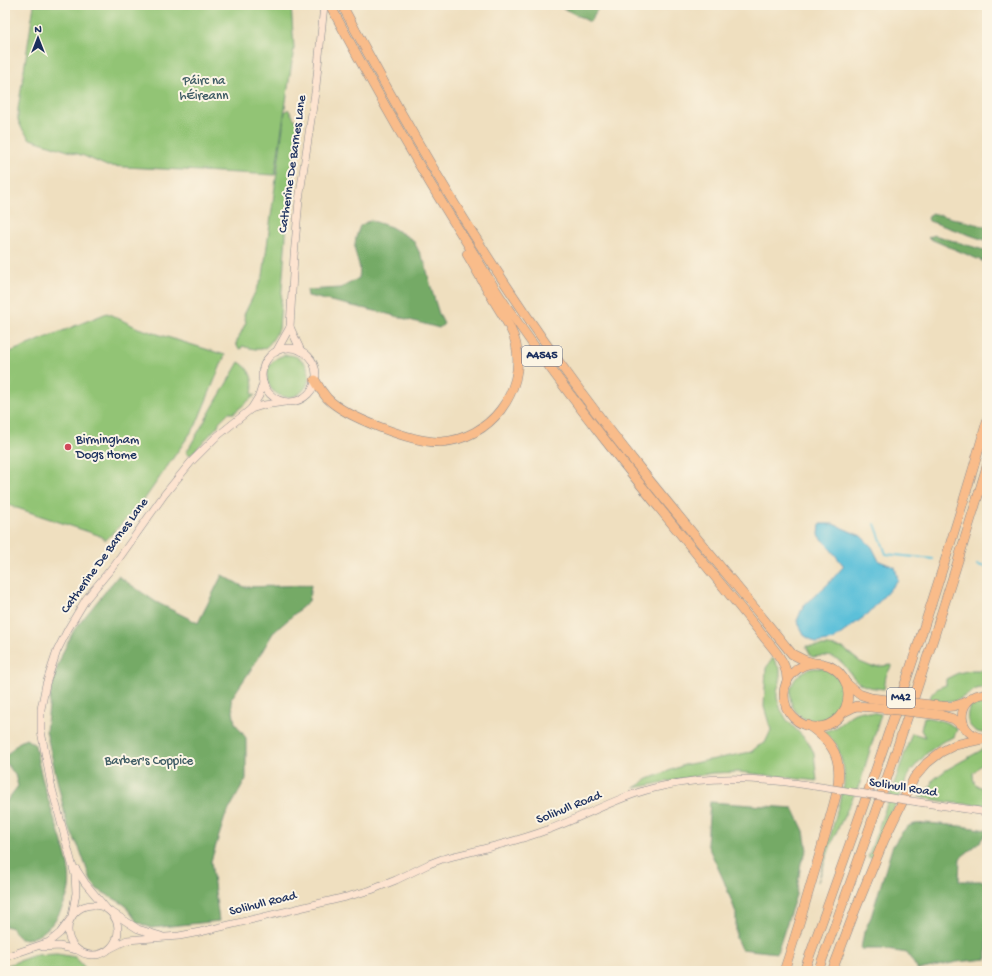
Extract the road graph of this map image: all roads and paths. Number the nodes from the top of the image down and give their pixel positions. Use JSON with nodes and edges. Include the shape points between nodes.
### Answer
{"nodes":[{"id":1,"x":324,"y":5,"type":"edge"},
{"id":2,"x":330,"y":5,"type":"edge"},
{"id":3,"x":342,"y":5,"type":"edge"},
{"id":4,"x":444,"y":207,"type":"junction"},
{"id":5,"x":290,"y":327,"type":"junction"},
{"id":6,"x":301,"y":351,"type":"junction"},
{"id":7,"x":276,"y":352,"type":"junction"},
{"id":8,"x":315,"y":380,"type":"junction"},
{"id":9,"x":263,"y":383,"type":"junction"},
{"id":10,"x":285,"y":402,"type":"junction"},
{"id":11,"x":251,"y":409,"type":"junction"},
{"id":12,"x":987,"y":422,"type":"edge"},
{"id":13,"x":987,"y":466,"type":"edge"},
{"id":14,"x":814,"y":663,"type":"junction"},
{"id":15,"x":787,"y":683,"type":"junction"},
{"id":16,"x":846,"y":683,"type":"junction"},
{"id":17,"x":987,"y":694,"type":"edge"},
{"id":18,"x":969,"y":700,"type":"junction"},
{"id":19,"x":871,"y":702,"type":"junction"},
{"id":20,"x":940,"y":711,"type":"junction"},
{"id":21,"x":842,"y":714,"type":"junction"},
{"id":22,"x":808,"y":725,"type":"junction"},
{"id":23,"x":966,"y":729,"type":"junction"},
{"id":24,"x":987,"y":738,"type":"edge"},
{"id":25,"x":987,"y":812,"type":"edge"},
{"id":26,"x":74,"y":865,"type":"junction"},
{"id":27,"x":109,"y":910,"type":"junction"},
{"id":28,"x":70,"y":918,"type":"junction"},
{"id":29,"x":169,"y":937,"type":"junction"},
{"id":30,"x":111,"y":948,"type":"junction"},
{"id":31,"x":31,"y":949,"type":"junction"},
{"id":32,"x":77,"y":950,"type":"junction"},
{"id":33,"x":5,"y":957,"type":"edge"},
{"id":34,"x":784,"y":971,"type":"edge"},
{"id":35,"x":804,"y":971,"type":"edge"},
{"id":36,"x":818,"y":971,"type":"edge"},
{"id":37,"x":832,"y":971,"type":"edge"}],
"edges":[{"from":1,"to":5,"type":"main road","name":"Catherine De Barnes Lane","via":[[316,86],[299,200]]},
{"from":2,"to":4,"type":"highway","number":"A4545","via":[[383,104]]},
{"from":3,"to":14,"type":"highway","number":"A4545","via":[[411,132],[460,215],[558,361],[792,654]]},
{"from":4,"to":8,"type":"highway","via":[[464,249],[515,340],[517,373],[511,393],[501,410],[486,425],[471,434],[450,441],[426,441],[398,434],[344,409],[327,398]]},
{"from":4,"to":15,"type":"highway","number":"A4545","via":[[510,312],[566,388],[772,647],[783,663]]},
{"from":5,"to":6,"type":"main road","name":"Catherine De Barnes Lane"},
{"from":5,"to":7,"type":"main road","name":"Catherine De Barnes Lane"},
{"from":6,"to":7,"type":"main road","via":[[288,348]]},
{"from":6,"to":8,"type":"main road","via":[[311,360]]},
{"from":7,"to":9,"type":"main road","via":[[264,365]]},
{"from":8,"to":10,"type":"main road","via":[[304,397]]},
{"from":9,"to":10,"type":"main road","via":[[269,393]]},
{"from":9,"to":11,"type":"main road","name":"Catherine De Barnes Lane"},
{"from":10,"to":11,"type":"main road","name":"Catherine De Barnes Lane","via":[[264,404]]},
{"from":11,"to":26,"type":"main road","name":"Catherine De Barnes Lane","via":[[215,438],[179,476],[115,564],[86,599],[57,650],[41,709],[41,731],[51,786]]},
{"from":12,"to":35,"type":"highway","number":"M42","via":[[886,744]]},
{"from":13,"to":36,"type":"highway","number":"M42","via":[[920,678]]},
{"from":14,"to":15,"type":"highway","via":[[800,667]]},
{"from":14,"to":16,"type":"highway","via":[[831,667]]},
{"from":15,"to":22,"type":"highway","via":[[784,697],[787,708],[794,718]]},
{"from":16,"to":19,"type":"highway"},
{"from":16,"to":21,"type":"highway","via":[[848,698]]},
{"from":17,"to":18,"type":"highway"},
{"from":18,"to":20,"type":"highway","via":[[959,706]]},
{"from":18,"to":23,"type":"highway","via":[[962,713]]},
{"from":19,"to":20,"type":"highway","bridge":true},
{"from":19,"to":21,"type":"highway","via":[[856,706]]},
{"from":20,"to":23,"type":"highway"},
{"from":21,"to":22,"type":"highway","via":[[828,724]]},
{"from":22,"to":34,"type":"highway","via":[[832,748],[838,764],[839,782]]},
{"from":23,"to":24,"type":"highway","via":[[976,737]]},
{"from":24,"to":37,"type":"highway","via":[[955,745],[941,752],[926,763],[914,778],[881,846]]},
{"from":25,"to":29,"type":"main road","name":"Solihull Road","bridge":true,"via":[[780,781],[735,778],[692,781],[633,794],[528,837],[442,859],[371,890],[200,932]]},
{"from":26,"to":27,"type":"main road","name":"Catherine De Barnes Lane","via":[[90,890]]},
{"from":26,"to":28,"type":"main road","name":"Catherine De Barnes Lane","via":[[76,893]]},
{"from":27,"to":28,"type":"main road","via":[[96,905],[87,906],[78,909]]},
{"from":27,"to":29,"type":"main road","name":"Solihull Road","via":[[138,929]]},
{"from":27,"to":30,"type":"main road","via":[[116,921],[118,931]]},
{"from":28,"to":31,"type":"main road","via":[[53,939]]},
{"from":28,"to":32,"type":"main road","via":[[70,937]]},
{"from":29,"to":30,"type":"main road","name":"Solihull Road","via":[[127,940]]},
{"from":30,"to":32,"type":"main road","via":[[96,954]]},
{"from":31,"to":32,"type":"main road","via":[[60,946]]},
{"from":31,"to":33,"type":"main road"}]}
